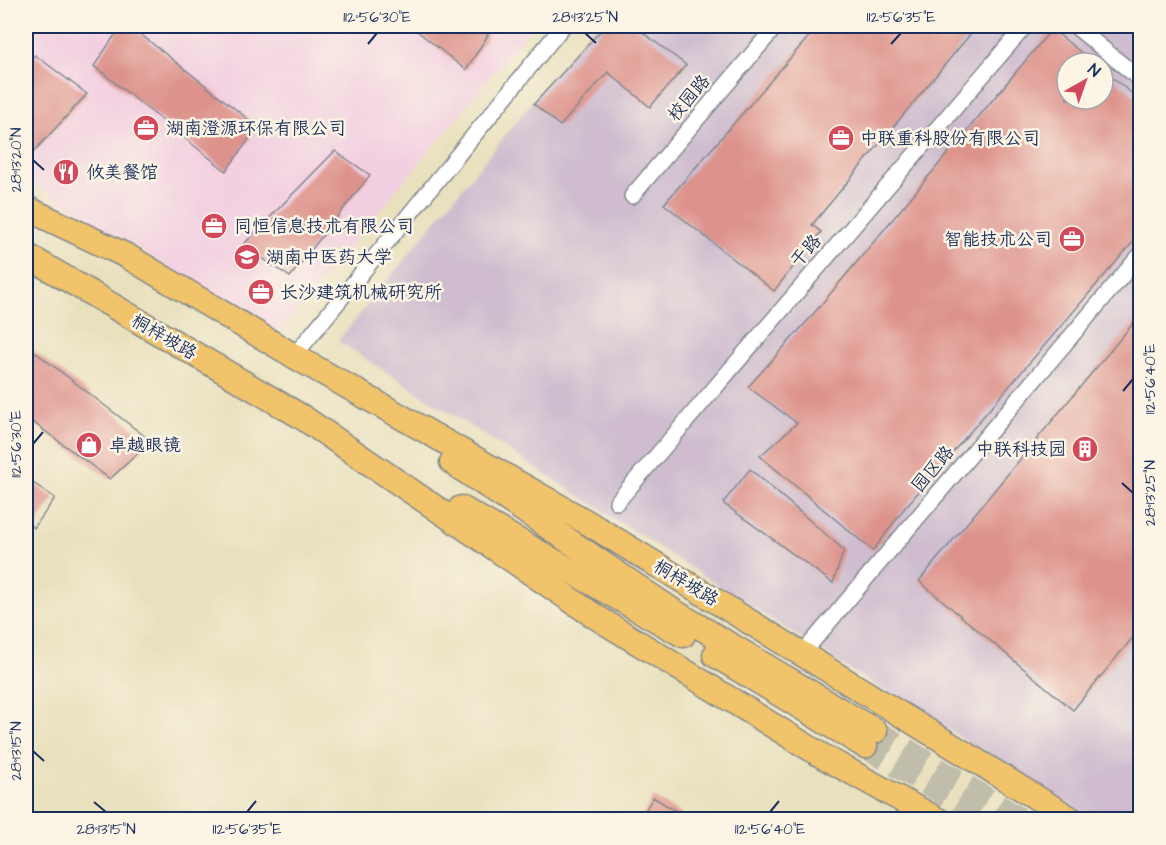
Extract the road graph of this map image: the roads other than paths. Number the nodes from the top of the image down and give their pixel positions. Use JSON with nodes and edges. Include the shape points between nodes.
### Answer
{"nodes":[{"id":1,"x":563,"y":26,"type":"edge"},
{"id":2,"x":776,"y":26,"type":"edge"},
{"id":3,"x":1025,"y":26,"type":"edge"},
{"id":4,"x":1075,"y":26,"type":"edge"},
{"id":5,"x":1140,"y":78,"type":"edge"},
{"id":6,"x":632,"y":196,"type":"dead end"},
{"id":7,"x":26,"y":208,"type":"edge"},
{"id":8,"x":26,"y":255,"type":"edge"},
{"id":9,"x":1140,"y":255,"type":"edge"},
{"id":10,"x":294,"y":356,"type":"junction"},
{"id":11,"x":302,"y":417,"type":"junction"},
{"id":12,"x":617,"y":502,"type":"dead end"},
{"id":13,"x":802,"y":654,"type":"junction"},
{"id":14,"x":938,"y":819,"type":"edge"},
{"id":15,"x":1073,"y":819,"type":"edge"}],
"edges":[{"from":1,"to":10,"type":"street"},
{"from":2,"to":6,"type":"street","name":"校园路"},
{"from":3,"to":12,"type":"street","name":"干路"},
{"from":4,"to":5,"type":"street"},
{"from":7,"to":10,"type":"main road","name":"桐梓坡路","via":[[127,256]]},
{"from":8,"to":11,"type":"main road","name":"桐梓坡路"},
{"from":9,"to":13,"type":"street","name":"园区路"},
{"from":10,"to":11,"type":"main road","name":"桐梓坡路","via":[[870,738]]},
{"from":10,"to":13,"type":"main road","name":"桐梓坡路","via":[[590,524]]},
{"from":11,"to":14,"type":"main road","name":"桐梓坡路","via":[[593,615],[824,757]]},
{"from":13,"to":15,"type":"main road","name":"桐梓坡路"}]}
